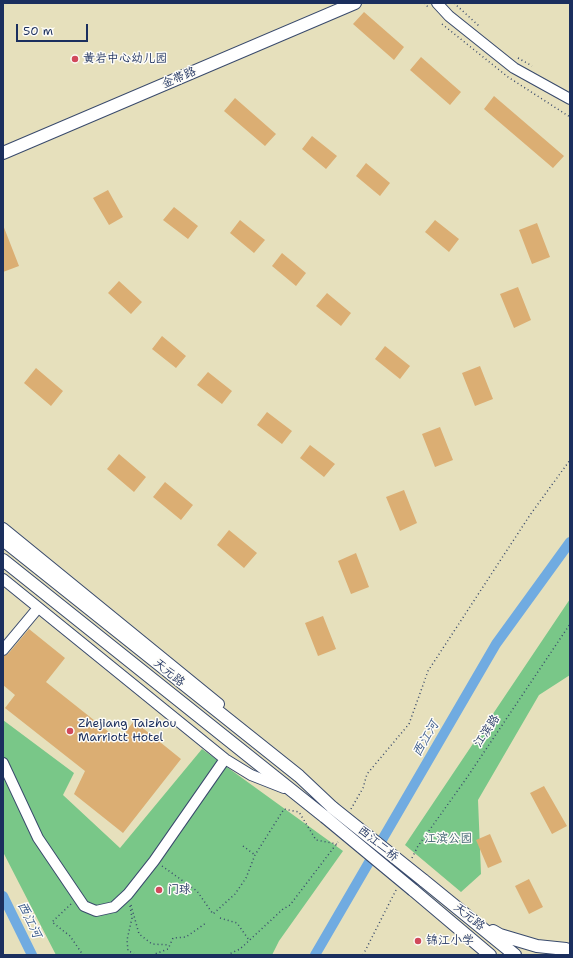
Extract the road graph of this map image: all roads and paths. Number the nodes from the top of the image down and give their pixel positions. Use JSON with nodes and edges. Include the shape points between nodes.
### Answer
{"nodes":[{"id":1,"x":355,"y":3,"type":"edge"},
{"id":2,"x":437,"y":3,"type":"edge"},
{"id":3,"x":454,"y":3,"type":"edge"},
{"id":4,"x":479,"y":26,"type":"dead end"},
{"id":5,"x":513,"y":55,"type":"dead end"},
{"id":6,"x":532,"y":66,"type":"dead end"},
{"id":7,"x":570,"y":99,"type":"edge"},
{"id":8,"x":3,"y":152,"type":"edge"},
{"id":9,"x":570,"y":460,"type":"edge"},
{"id":10,"x":3,"y":528,"type":"edge"},
{"id":11,"x":3,"y":540,"type":"edge"},
{"id":12,"x":3,"y":560,"type":"edge"},
{"id":13,"x":3,"y":579,"type":"edge"},
{"id":14,"x":38,"y":608,"type":"junction"},
{"id":15,"x":570,"y":624,"type":"edge"},
{"id":16,"x":3,"y":650,"type":"edge"},
{"id":17,"x":225,"y":759,"type":"junction"},
{"id":18,"x":3,"y":763,"type":"edge"},
{"id":19,"x":299,"y":776,"type":"junction"},
{"id":20,"x":288,"y":789,"type":"junction"},
{"id":21,"x":350,"y":809,"type":"dead end"},
{"id":22,"x":329,"y":813,"type":"junction"},
{"id":23,"x":339,"y":837,"type":"dead end"},
{"id":24,"x":336,"y":844,"type":"junction"},
{"id":25,"x":243,"y":846,"type":"dead end"},
{"id":26,"x":255,"y":855,"type":"junction"},
{"id":27,"x":411,"y":860,"type":"dead end"},
{"id":28,"x":154,"y":861,"type":"junction"},
{"id":29,"x":423,"y":880,"type":"joint"},
{"id":30,"x":397,"y":889,"type":"dead end"},
{"id":31,"x":413,"y":890,"type":"joint"},
{"id":32,"x":128,"y":894,"type":"junction"},
{"id":33,"x":80,"y":899,"type":"junction"},
{"id":34,"x":465,"y":914,"type":"junction"},
{"id":35,"x":220,"y":918,"type":"dead end"},
{"id":36,"x":206,"y":923,"type":"dead end"},
{"id":37,"x":249,"y":940,"type":"junction"},
{"id":38,"x":170,"y":945,"type":"junction"},
{"id":39,"x":564,"y":950,"type":"edge"},
{"id":40,"x":134,"y":953,"type":"dead end"},
{"id":41,"x":83,"y":955,"type":"edge"},
{"id":42,"x":152,"y":955,"type":"edge"},
{"id":43,"x":227,"y":955,"type":"edge"},
{"id":44,"x":363,"y":955,"type":"edge"},
{"id":45,"x":490,"y":955,"type":"edge"},
{"id":46,"x":515,"y":955,"type":"edge"}],
"edges":[{"from":1,"to":8,"type":"main road","name":"金带路"},
{"from":2,"to":7,"type":"street","via":[[449,16],[514,68]]},
{"from":3,"to":4,"type":"path"},
{"from":5,"to":6,"type":"path"},
{"from":9,"to":21,"type":"path","via":[[530,515],[428,671],[410,724],[367,774],[363,788]]},
{"from":10,"to":19,"type":"street","via":[[273,749]]},
{"from":11,"to":19,"type":"main road","name":"天元路"},
{"from":12,"to":20,"type":"main road","name":"天元路"},
{"from":13,"to":14,"type":"street"},
{"from":14,"to":16,"type":"street"},
{"from":14,"to":17,"type":"street"},
{"from":15,"to":27,"type":"path","name":"江滨路","via":[[418,846]]},
{"from":17,"to":20,"type":"street","via":[[251,775]]},
{"from":17,"to":28,"type":"street"},
{"from":18,"to":33,"type":"street","via":[[38,838]]},
{"from":19,"to":22,"type":"main road","name":"天元路"},
{"from":20,"to":22,"type":"main road","name":"天元路"},
{"from":22,"to":29,"type":"main road","name":"西江二桥","bridge":true},
{"from":22,"to":31,"type":"main road","name":"西江二桥","bridge":true},
{"from":23,"to":24,"type":"path"},
{"from":24,"to":26,"type":"path","via":[[316,840],[299,812],[284,810]]},
{"from":24,"to":37,"type":"path","via":[[290,905],[283,908]]},
{"from":25,"to":26,"type":"path"},
{"from":26,"to":28,"type":"path","via":[[246,878],[235,894],[213,914],[197,891]]},
{"from":28,"to":32,"type":"street"},
{"from":29,"to":34,"type":"main road","name":"天元路"},
{"from":30,"to":44,"type":"path"},
{"from":31,"to":45,"type":"main road","name":"天元路"},
{"from":32,"to":33,"type":"street","via":[[114,907],[96,911],[84,906]]},
{"from":32,"to":38,"type":"path","via":[[139,934],[152,944]]},
{"from":32,"to":40,"type":"path","via":[[132,918],[127,940],[128,951]]},
{"from":33,"to":41,"type":"path","via":[[73,901],[52,922],[70,936]]},
{"from":34,"to":39,"type":"main road","via":[[500,935],[537,946]]},
{"from":34,"to":46,"type":"main road","name":"天元路"},
{"from":35,"to":37,"type":"path","via":[[237,923]]},
{"from":36,"to":38,"type":"path","via":[[186,937],[173,938]]},
{"from":37,"to":43,"type":"path","via":[[240,949]]},
{"from":38,"to":42,"type":"path","via":[[168,949]]}]}
